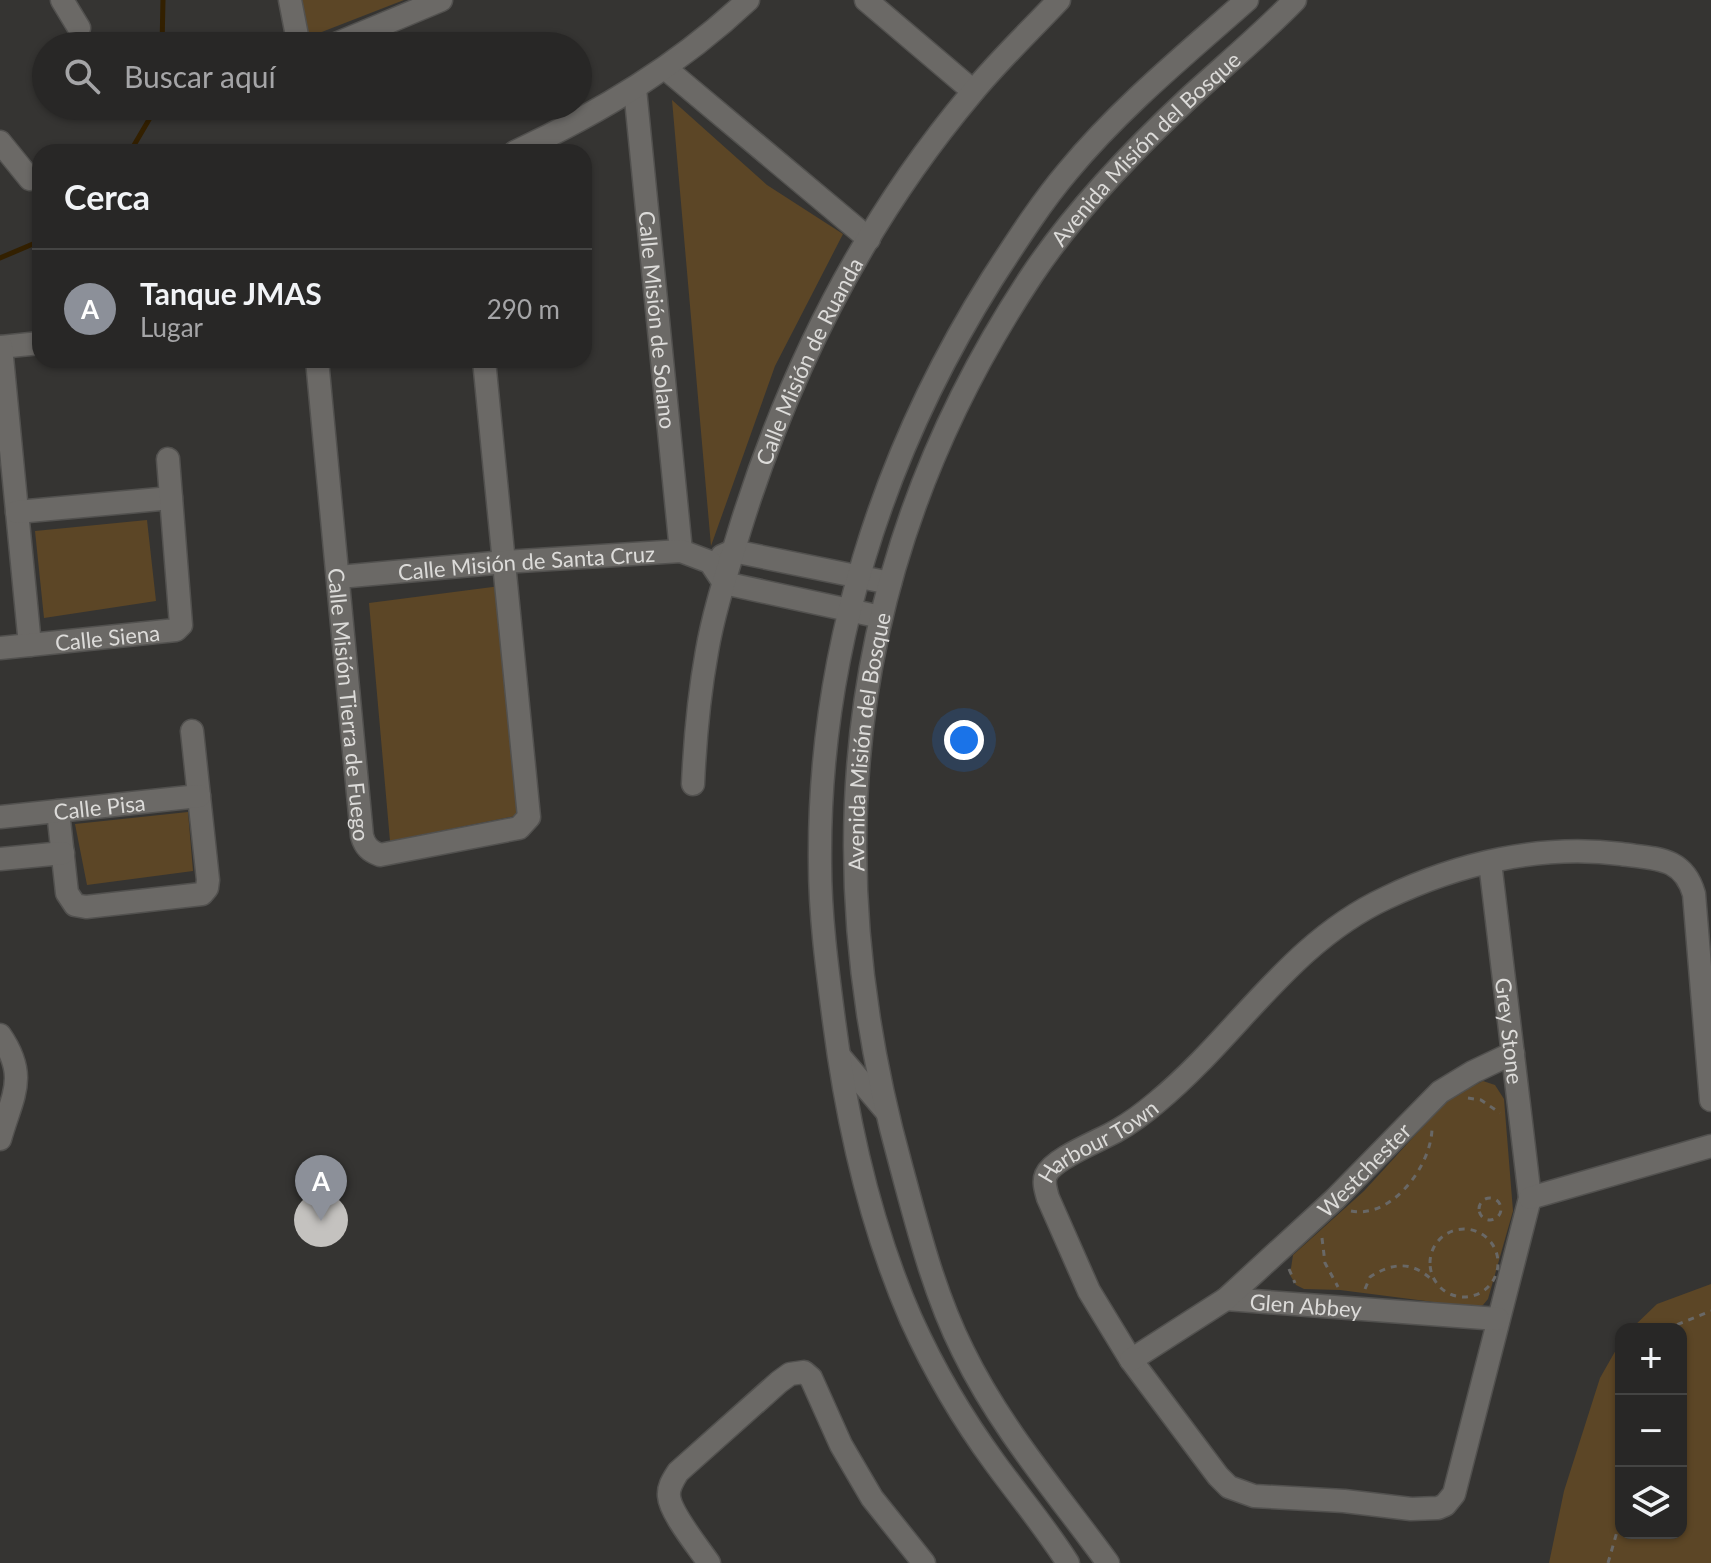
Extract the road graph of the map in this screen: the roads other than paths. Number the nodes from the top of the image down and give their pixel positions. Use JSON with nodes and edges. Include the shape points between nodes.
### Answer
{"nodes":[{"id":1,"x":62,"y":0,"type":"edge"},
{"id":2,"x":290,"y":0,"type":"edge"},
{"id":3,"x":441,"y":0,"type":"edge"},
{"id":4,"x":748,"y":0,"type":"edge"},
{"id":5,"x":866,"y":0,"type":"edge"},
{"id":6,"x":1059,"y":0,"type":"edge"},
{"id":7,"x":1247,"y":0,"type":"edge"},
{"id":8,"x":1295,"y":0,"type":"edge"},
{"id":9,"x":79,"y":28,"type":"dead end"},
{"id":10,"x":296,"y":32,"type":"edge"},
{"id":11,"x":364,"y":32,"type":"edge"},
{"id":12,"x":665,"y":68,"type":"junction"},
{"id":13,"x":635,"y":89,"type":"junction"},
{"id":14,"x":973,"y":91,"type":"junction"},
{"id":15,"x":592,"y":114,"type":"edge"},
{"id":16,"x":581,"y":120,"type":"edge"},
{"id":17,"x":0,"y":142,"type":"edge"},
{"id":18,"x":532,"y":144,"type":"edge"},
{"id":19,"x":30,"y":179,"type":"dead end"},
{"id":20,"x":869,"y":239,"type":"junction"},
{"id":21,"x":32,"y":344,"type":"edge"},
{"id":22,"x":0,"y":347,"type":"edge"},
{"id":23,"x":318,"y":368,"type":"edge"},
{"id":24,"x":485,"y":368,"type":"edge"},
{"id":25,"x":168,"y":459,"type":"dead end"},
{"id":26,"x":171,"y":498,"type":"junction"},
{"id":27,"x":17,"y":512,"type":"junction"},
{"id":28,"x":681,"y":551,"type":"junction"},
{"id":29,"x":733,"y":551,"type":"junction"},
{"id":30,"x":505,"y":562,"type":"junction"},
{"id":31,"x":710,"y":562,"type":"junction"},
{"id":32,"x":858,"y":576,"type":"junction"},
{"id":33,"x":339,"y":577,"type":"junction"},
{"id":34,"x":724,"y":583,"type":"junction"},
{"id":35,"x":890,"y":583,"type":"junction"},
{"id":36,"x":849,"y":610,"type":"junction"},
{"id":37,"x":881,"y":617,"type":"junction"},
{"id":38,"x":30,"y":645,"type":"junction"},
{"id":39,"x":0,"y":648,"type":"edge"},
{"id":40,"x":192,"y":731,"type":"dead end"},
{"id":41,"x":693,"y":784,"type":"dead end"},
{"id":42,"x":199,"y":796,"type":"junction"},
{"id":43,"x":58,"y":811,"type":"junction"},
{"id":44,"x":0,"y":817,"type":"edge"},
{"id":45,"x":63,"y":853,"type":"junction"},
{"id":46,"x":0,"y":859,"type":"edge"},
{"id":47,"x":1490,"y":862,"type":"junction"},
{"id":48,"x":0,"y":1035,"type":"edge"},
{"id":49,"x":1513,"y":1053,"type":"junction"},
{"id":50,"x":838,"y":1054,"type":"junction"},
{"id":51,"x":1711,"y":1100,"type":"edge"},
{"id":52,"x":886,"y":1112,"type":"junction"},
{"id":53,"x":2,"y":1128,"type":"edge"},
{"id":54,"x":1711,"y":1146,"type":"edge"},
{"id":55,"x":1530,"y":1198,"type":"junction"},
{"id":56,"x":1226,"y":1299,"type":"junction"},
{"id":57,"x":1493,"y":1309,"type":"junction"},
{"id":58,"x":1131,"y":1360,"type":"junction"},
{"id":59,"x":709,"y":1563,"type":"edge"},
{"id":60,"x":924,"y":1563,"type":"edge"},
{"id":61,"x":1068,"y":1563,"type":"edge"},
{"id":62,"x":1108,"y":1563,"type":"edge"}],
"edges":[{"from":1,"to":9,"type":"street"},
{"from":2,"to":10,"type":"street"},
{"from":3,"to":11,"type":"street"},
{"from":4,"to":12,"type":"street"},
{"from":5,"to":14,"type":"street"},
{"from":6,"to":14,"type":"street","name":"Calle Misión de Ruanda"},
{"from":7,"to":32,"type":"street","name":"Avenida Misión del Bosque","via":[[1068,170],[1003,262],[957,336],[912,425]]},
{"from":8,"to":35,"type":"street","name":"Avenida Misión del Bosque","via":[[1142,143],[1034,273],[983,355],[941,438]]},
{"from":12,"to":13,"type":"street"},
{"from":12,"to":20,"type":"street"},
{"from":13,"to":15,"type":"street"},
{"from":13,"to":28,"type":"street","name":"Calle Misión de Solano"},
{"from":14,"to":20,"type":"street","name":"Calle Misión de Ruanda"},
{"from":16,"to":18,"type":"street"},
{"from":17,"to":19,"type":"street"},
{"from":20,"to":29,"type":"street","name":"Calle Misión de Ruanda","via":[[798,372]]},
{"from":21,"to":22,"type":"street"},
{"from":22,"to":27,"type":"street"},
{"from":23,"to":33,"type":"street","name":"Calle Misión Tierra de Fuego"},
{"from":24,"to":30,"type":"street","name":"Calle Misión Tierra de Fuego"},
{"from":25,"to":26,"type":"street","name":"Calle Siena"},
{"from":26,"to":27,"type":"street"},
{"from":26,"to":38,"type":"street","name":"Calle Siena","via":[[181,625],[176,630]]},
{"from":27,"to":38,"type":"street"},
{"from":28,"to":30,"type":"street","name":"Calle Misión de Santa Cruz"},
{"from":28,"to":31,"type":"street","name":"Calle Misión de Santa Cruz"},
{"from":29,"to":31,"type":"street"},
{"from":29,"to":32,"type":"street"},
{"from":29,"to":34,"type":"street","name":"Calle Misión de Ruanda"},
{"from":30,"to":33,"type":"street","name":"Calle Misión de Santa Cruz"},
{"from":30,"to":33,"type":"street","name":"Calle Misión Tierra de Fuego","via":[[529,817],[519,828],[380,855],[371,852],[362,836]]},
{"from":31,"to":34,"type":"street"},
{"from":32,"to":35,"type":"street"},
{"from":32,"to":36,"type":"street","name":"Avenida Misión del Bosque"},
{"from":34,"to":36,"type":"street"},
{"from":34,"to":41,"type":"street","name":"Calle Misión de Ruanda","via":[[707,649]]},
{"from":35,"to":37,"type":"street","name":"Avenida Misión del Bosque"},
{"from":36,"to":37,"type":"street"},
{"from":36,"to":50,"type":"street","name":"Avenida Misión del Bosque","via":[[829,717],[821,823],[826,956]]},
{"from":37,"to":52,"type":"street","name":"Avenida Misión del Bosque","via":[[865,697],[854,844],[860,967]]},
{"from":38,"to":39,"type":"street","name":"Calle Siena"},
{"from":40,"to":42,"type":"street"},
{"from":42,"to":43,"type":"street","name":"Calle Pisa"},
{"from":42,"to":45,"type":"street","via":[[208,880],[202,894],[75,905],[67,893]]},
{"from":43,"to":44,"type":"street","name":"Calle Pisa"},
{"from":43,"to":45,"type":"street"},
{"from":45,"to":46,"type":"street","name":"Calle Pisa"},
{"from":47,"to":49,"type":"street","name":"Grey Stone"},
{"from":47,"to":51,"type":"street","name":"Harbour Town","via":[[1560,850],[1597,851],[1671,862],[1683,871],[1694,894]]},
{"from":47,"to":58,"type":"street","name":"Harbour Town","via":[[1386,898],[1333,929],[1292,962],[1161,1099],[1115,1132],[1058,1162],[1046,1175],[1048,1198],[1065,1240]]},
{"from":48,"to":53,"type":"street","via":[[14,1056],[18,1076]]},
{"from":49,"to":55,"type":"street","name":"Grey Stone"},
{"from":49,"to":56,"type":"street","name":"Westchester","via":[[1440,1092]]},
{"from":50,"to":52,"type":"street"},
{"from":50,"to":61,"type":"street","name":"Avenida Misión del Bosque","via":[[873,1213],[914,1325],[963,1416]]},
{"from":52,"to":62,"type":"street","name":"Avenida Misión del Bosque","via":[[929,1263],[962,1349],[999,1417]]},
{"from":54,"to":55,"type":"street"},
{"from":55,"to":57,"type":"street","name":"Harbour Town"},
{"from":56,"to":57,"type":"street","name":"Glen Abbey","via":[[1361,1309]]},
{"from":56,"to":58,"type":"street","name":"Glen Abbey"},
{"from":57,"to":58,"type":"street","name":"Harbour Town","via":[[1454,1494],[1438,1508],[1240,1493],[1218,1476]]},
{"from":59,"to":60,"type":"street","via":[[668,1498],[671,1483],[779,1382],[804,1372],[872,1498]]}]}
